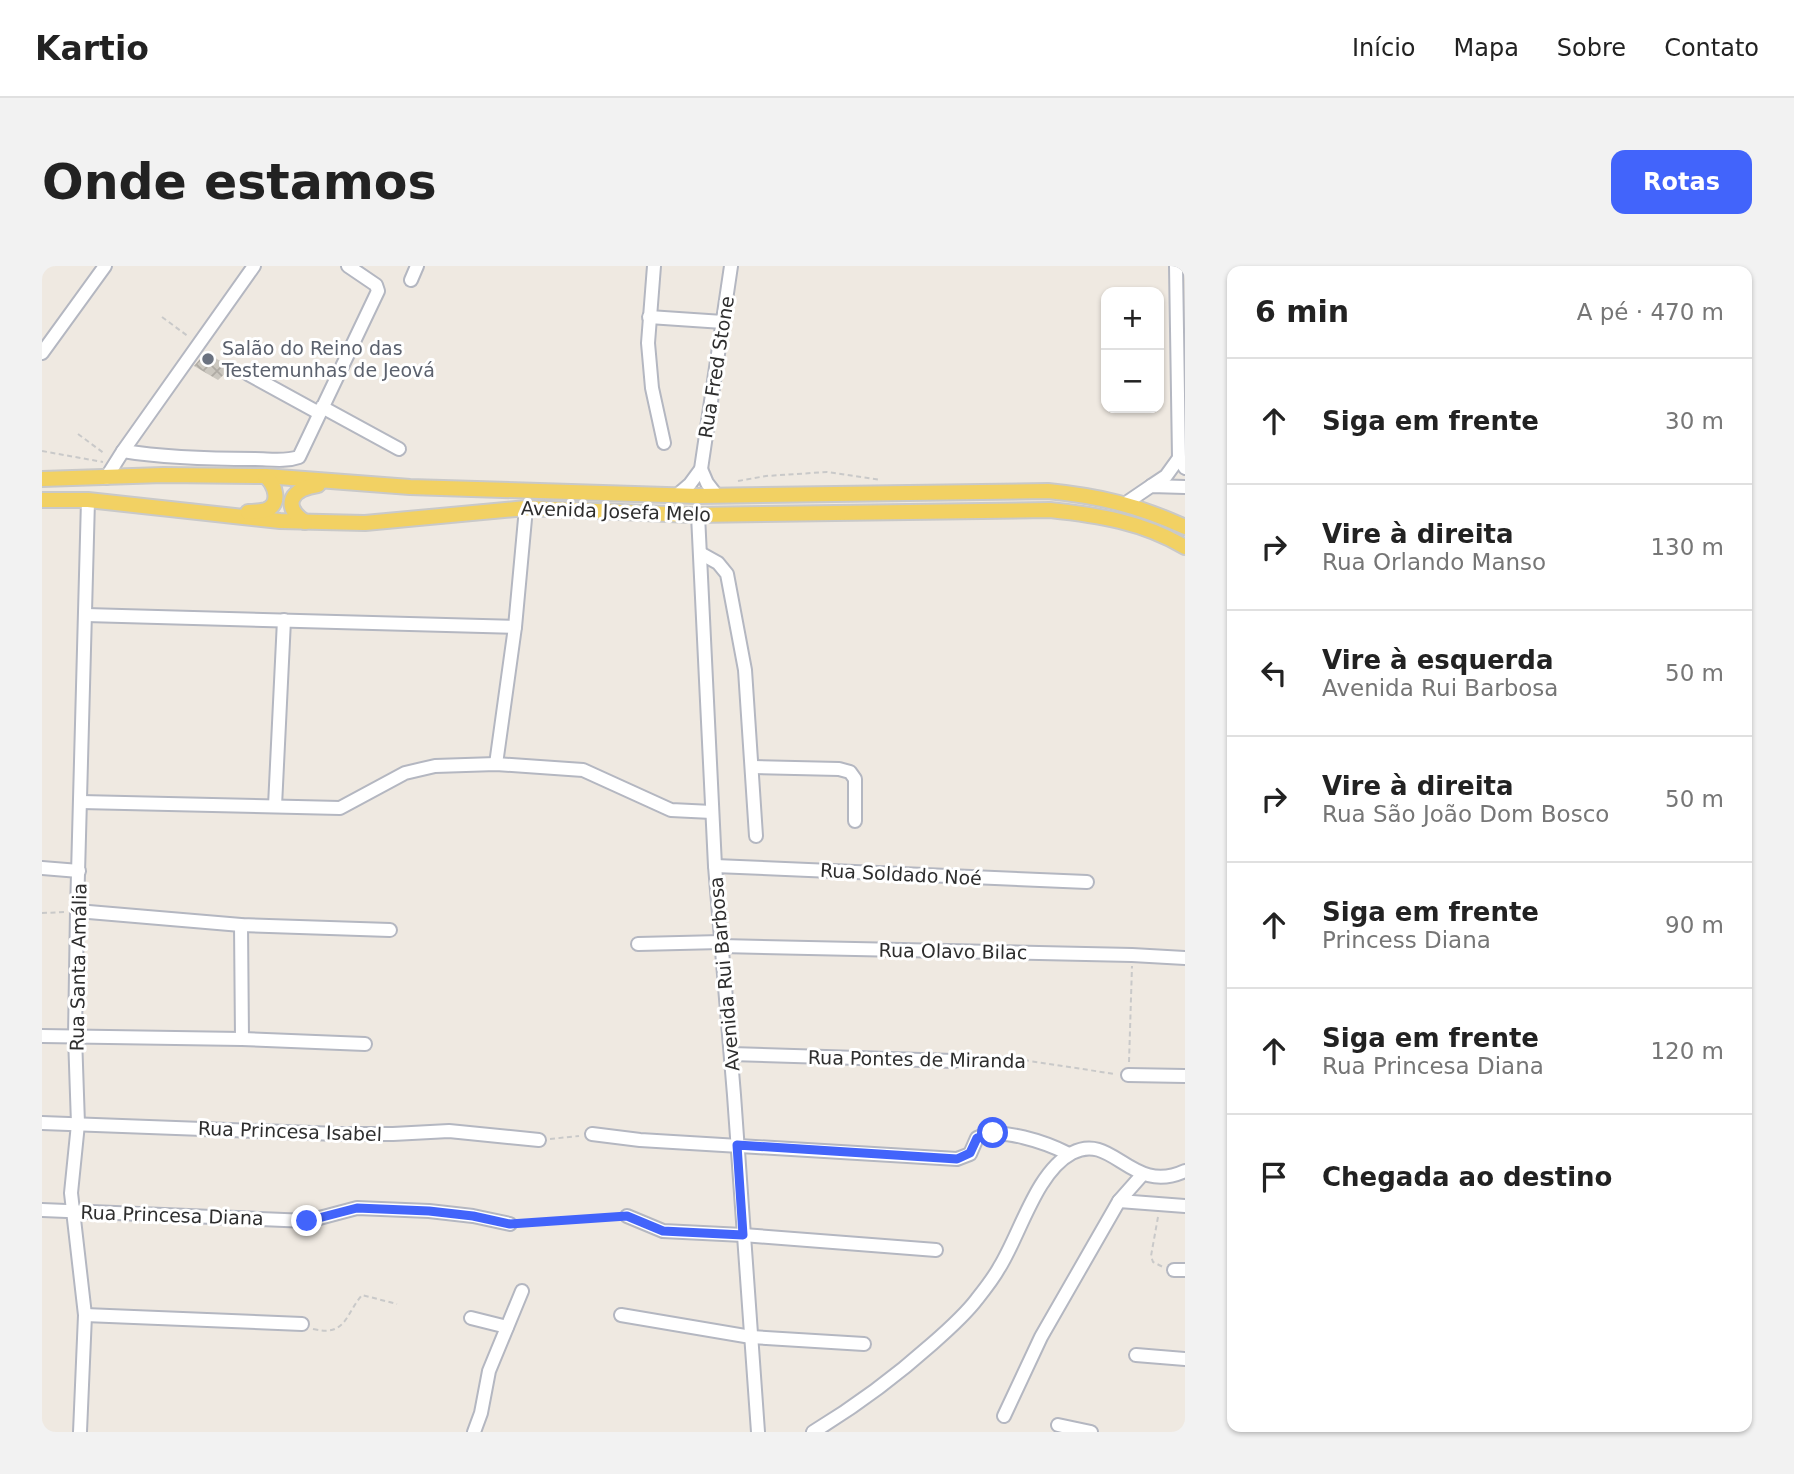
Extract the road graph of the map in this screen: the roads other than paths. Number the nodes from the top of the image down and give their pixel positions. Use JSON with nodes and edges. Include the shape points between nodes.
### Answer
{"nodes":[{"id":1,"x":105,"y":266,"type":"edge"},
{"id":2,"x":254,"y":266,"type":"edge"},
{"id":3,"x":348,"y":266,"type":"edge"},
{"id":4,"x":654,"y":266,"type":"edge"},
{"id":5,"x":731,"y":266,"type":"edge"},
{"id":6,"x":1176,"y":266,"type":"edge"},
{"id":7,"x":649,"y":317,"type":"junction"},
{"id":8,"x":723,"y":322,"type":"junction"},
{"id":9,"x":42,"y":353,"type":"edge"},
{"id":10,"x":248,"y":374,"type":"dead end"},
{"id":11,"x":321,"y":410,"type":"junction"},
{"id":12,"x":664,"y":443,"type":"dead end"},
{"id":13,"x":400,"y":449,"type":"dead end"},
{"id":14,"x":118,"y":459,"type":"junction"},
{"id":15,"x":233,"y":459,"type":"junction"},
{"id":16,"x":1182,"y":463,"type":"edge"},
{"id":17,"x":701,"y":469,"type":"junction"},
{"id":18,"x":233,"y":475,"type":"junction"},
{"id":19,"x":265,"y":476,"type":"junction"},
{"id":20,"x":106,"y":478,"type":"junction"},
{"id":21,"x":42,"y":480,"type":"edge"},
{"id":22,"x":344,"y":482,"type":"junction"},
{"id":23,"x":1152,"y":486,"type":"junction"},
{"id":24,"x":1185,"y":487,"type":"edge"},
{"id":25,"x":676,"y":496,"type":"junction"},
{"id":26,"x":717,"y":496,"type":"junction"},
{"id":27,"x":42,"y":500,"type":"edge"},
{"id":28,"x":88,"y":500,"type":"junction"},
{"id":29,"x":1126,"y":503,"type":"junction"},
{"id":30,"x":526,"y":508,"type":"junction"},
{"id":31,"x":223,"y":515,"type":"junction"},
{"id":32,"x":698,"y":515,"type":"junction"},
{"id":33,"x":304,"y":522,"type":"junction"},
{"id":34,"x":1185,"y":527,"type":"edge"},
{"id":35,"x":1185,"y":547,"type":"edge"},
{"id":36,"x":700,"y":553,"type":"junction"},
{"id":37,"x":86,"y":615,"type":"junction"},
{"id":38,"x":284,"y":620,"type":"junction"},
{"id":39,"x":515,"y":627,"type":"junction"},
{"id":40,"x":496,"y":764,"type":"junction"},
{"id":41,"x":752,"y":767,"type":"junction"},
{"id":42,"x":81,"y":802,"type":"junction"},
{"id":43,"x":275,"y":806,"type":"junction"},
{"id":44,"x":712,"y":812,"type":"junction"},
{"id":45,"x":855,"y":821,"type":"dead end"},
{"id":46,"x":756,"y":836,"type":"dead end"},
{"id":47,"x":715,"y":866,"type":"junction"},
{"id":48,"x":42,"y":868,"type":"edge"},
{"id":49,"x":79,"y":871,"type":"junction"},
{"id":50,"x":1087,"y":882,"type":"dead end"},
{"id":51,"x":76,"y":911,"type":"junction"},
{"id":52,"x":241,"y":925,"type":"junction"},
{"id":53,"x":390,"y":930,"type":"dead end"},
{"id":54,"x":638,"y":944,"type":"dead end"},
{"id":55,"x":721,"y":944,"type":"junction"},
{"id":56,"x":1185,"y":958,"type":"edge"},
{"id":57,"x":42,"y":1036,"type":"edge"},
{"id":58,"x":75,"y":1036,"type":"junction"},
{"id":59,"x":242,"y":1039,"type":"junction"},
{"id":60,"x":365,"y":1044,"type":"dead end"},
{"id":61,"x":731,"y":1054,"type":"junction"},
{"id":62,"x":954,"y":1061,"type":"road end"},
{"id":63,"x":1128,"y":1075,"type":"road end"},
{"id":64,"x":1185,"y":1076,"type":"edge"},
{"id":65,"x":42,"y":1123,"type":"edge"},
{"id":66,"x":78,"y":1124,"type":"junction"},
{"id":67,"x":592,"y":1134,"type":"road end"},
{"id":68,"x":538,"y":1140,"type":"road end"},
{"id":69,"x":737,"y":1145,"type":"junction"},
{"id":70,"x":1069,"y":1154,"type":"junction"},
{"id":71,"x":1185,"y":1171,"type":"edge"},
{"id":72,"x":1142,"y":1175,"type":"junction"},
{"id":73,"x":1119,"y":1201,"type":"junction"},
{"id":74,"x":1185,"y":1206,"type":"edge"},
{"id":75,"x":42,"y":1210,"type":"edge"},
{"id":76,"x":73,"y":1211,"type":"junction"},
{"id":77,"x":627,"y":1216,"type":"road end"},
{"id":78,"x":510,"y":1224,"type":"road end"},
{"id":79,"x":743,"y":1235,"type":"junction"},
{"id":80,"x":936,"y":1250,"type":"dead end"},
{"id":81,"x":522,"y":1291,"type":"dead end"},
{"id":82,"x":85,"y":1315,"type":"junction"},
{"id":83,"x":621,"y":1315,"type":"dead end"},
{"id":84,"x":471,"y":1318,"type":"dead end"},
{"id":85,"x":302,"y":1324,"type":"road end"},
{"id":86,"x":507,"y":1326,"type":"junction"},
{"id":87,"x":751,"y":1337,"type":"junction"},
{"id":88,"x":864,"y":1344,"type":"dead end"},
{"id":89,"x":1136,"y":1356,"type":"dead end"},
{"id":90,"x":1185,"y":1359,"type":"edge"},
{"id":91,"x":1004,"y":1416,"type":"dead end"},
{"id":92,"x":1058,"y":1425,"type":"dead end"},
{"id":93,"x":80,"y":1432,"type":"edge"},
{"id":94,"x":474,"y":1432,"type":"edge"},
{"id":95,"x":758,"y":1432,"type":"edge"},
{"id":96,"x":813,"y":1432,"type":"edge"},
{"id":97,"x":1091,"y":1432,"type":"edge"}],
"edges":[{"from":1,"to":9,"type":"street"},
{"from":2,"to":14,"type":"street"},
{"from":3,"to":11,"type":"street","via":[[378,287]]},
{"from":4,"to":7,"type":"street"},
{"from":5,"to":8,"type":"street","name":"Rua Fred Stone"},
{"from":6,"to":16,"type":"street"},
{"from":7,"to":8,"type":"street"},
{"from":7,"to":12,"type":"street","via":[[650,368]]},
{"from":8,"to":17,"type":"street","name":"Rua Fred Stone"},
{"from":10,"to":11,"type":"street"},
{"from":11,"to":13,"type":"street"},
{"from":11,"to":15,"type":"street","via":[[297,458]]},
{"from":14,"to":15,"type":"street"},
{"from":14,"to":20,"type":"street"},
{"from":15,"to":18,"type":"street"},
{"from":16,"to":23,"type":"street"},
{"from":17,"to":25,"type":"street"},
{"from":17,"to":26,"type":"street"},
{"from":18,"to":19,"type":"main road","name":"Avenida Josefa Melo"},
{"from":18,"to":20,"type":"main road","name":"Avenida Josefa Melo"},
{"from":19,"to":22,"type":"main road","name":"Avenida Josefa Melo"},
{"from":19,"to":31,"type":"main road","via":[[274,486],[273,506]]},
{"from":20,"to":21,"type":"main road","name":"Avenida Josefa Melo"},
{"from":22,"to":25,"type":"main road","name":"Avenida Josefa Melo"},
{"from":22,"to":33,"type":"main road","via":[[297,491],[292,507]]},
{"from":23,"to":24,"type":"street"},
{"from":23,"to":29,"type":"street"},
{"from":25,"to":26,"type":"main road","name":"Avenida Josefa Melo"},
{"from":26,"to":29,"type":"main road","name":"Avenida Josefa Melo","via":[[1048,491]]},
{"from":27,"to":28,"type":"main road","name":"Avenida Josefa Melo"},
{"from":28,"to":31,"type":"main road","name":"Avenida Josefa Melo"},
{"from":28,"to":37,"type":"street","name":"Rua Santa Amália"},
{"from":29,"to":34,"type":"main road","name":"Avenida Josefa Melo"},
{"from":30,"to":32,"type":"main road","name":"Avenida Josefa Melo"},
{"from":30,"to":33,"type":"main road","name":"Avenida Josefa Melo","via":[[365,523]]},
{"from":30,"to":39,"type":"street"},
{"from":31,"to":33,"type":"main road","name":"Avenida Josefa Melo"},
{"from":32,"to":35,"type":"main road","name":"Avenida Josefa Melo","via":[[1050,510],[1122,521]]},
{"from":32,"to":36,"type":"street","name":"Avenida Rui Barbosa"},
{"from":36,"to":41,"type":"street","via":[[726,574],[745,670]]},
{"from":36,"to":44,"type":"street","name":"Avenida Rui Barbosa"},
{"from":37,"to":38,"type":"street"},
{"from":37,"to":42,"type":"street","name":"Rua Santa Amália"},
{"from":38,"to":39,"type":"street"},
{"from":38,"to":43,"type":"street"},
{"from":39,"to":40,"type":"street"},
{"from":40,"to":43,"type":"street","via":[[435,766],[405,773],[340,808]]},
{"from":40,"to":44,"type":"street","via":[[583,770],[671,810]]},
{"from":41,"to":45,"type":"street","via":[[850,772],[855,779]]},
{"from":41,"to":46,"type":"street"},
{"from":42,"to":43,"type":"street"},
{"from":42,"to":49,"type":"street","name":"Rua Santa Amália"},
{"from":44,"to":47,"type":"street","name":"Avenida Rui Barbosa"},
{"from":47,"to":50,"type":"street","name":"Rua Soldado Noé"},
{"from":47,"to":55,"type":"street","name":"Avenida Rui Barbosa"},
{"from":48,"to":49,"type":"street"},
{"from":49,"to":51,"type":"street","name":"Rua Santa Amália"},
{"from":51,"to":52,"type":"street"},
{"from":51,"to":58,"type":"street","name":"Rua Santa Amália"},
{"from":52,"to":53,"type":"street"},
{"from":52,"to":59,"type":"street"},
{"from":54,"to":55,"type":"street","name":"Rua Olavo Bilac"},
{"from":55,"to":56,"type":"street","name":"Rua Olavo Bilac"},
{"from":55,"to":61,"type":"street","name":"Avenida Rui Barbosa"},
{"from":57,"to":58,"type":"street"},
{"from":58,"to":59,"type":"street"},
{"from":58,"to":66,"type":"street","name":"Rua Santa Amália"},
{"from":59,"to":60,"type":"street"},
{"from":61,"to":62,"type":"street","name":"Rua Pontes de Miranda"},
{"from":61,"to":69,"type":"street","name":"Avenida Rui Barbosa"},
{"from":63,"to":64,"type":"street"},
{"from":65,"to":66,"type":"street","name":"Rua Princesa Isabel"},
{"from":66,"to":68,"type":"street","name":"Rua Princesa Isabel","via":[[352,1134],[449,1131]]},
{"from":66,"to":76,"type":"street","name":"Rua Santa Amália"},
{"from":67,"to":69,"type":"street"},
{"from":69,"to":70,"type":"street","via":[[957,1159],[970,1153],[977,1138],[993,1133],[1032,1140]]},
{"from":69,"to":79,"type":"street","name":"Avenida Rui Barbosa"},
{"from":70,"to":72,"type":"street","via":[[1084,1148],[1101,1150]]},
{"from":70,"to":96,"type":"street","via":[[1041,1187],[999,1269],[976,1301],[879,1390]]},
{"from":71,"to":72,"type":"street","via":[[1171,1176]]},
{"from":72,"to":73,"type":"street"},
{"from":73,"to":74,"type":"street"},
{"from":73,"to":91,"type":"street","via":[[1041,1337]]},
{"from":75,"to":76,"type":"street","name":"Rua Princesa Diana"},
{"from":76,"to":78,"type":"street","name":"Rua Princesa Diana","via":[[307,1221],[357,1208],[451,1214]]},
{"from":76,"to":82,"type":"street","name":"Rua Santa Amália"},
{"from":77,"to":79,"type":"street","via":[[663,1231]]},
{"from":79,"to":80,"type":"street"},
{"from":79,"to":87,"type":"street","name":"Avenida Rui Barbosa"},
{"from":81,"to":86,"type":"street"},
{"from":82,"to":85,"type":"street"},
{"from":82,"to":93,"type":"street","name":"Rua Santa Amália"},
{"from":83,"to":87,"type":"street"},
{"from":84,"to":86,"type":"street"},
{"from":86,"to":94,"type":"street","via":[[489,1371]]},
{"from":87,"to":88,"type":"street"},
{"from":87,"to":95,"type":"street","name":"Avenida Rui Barbosa"},
{"from":89,"to":90,"type":"street"},
{"from":92,"to":97,"type":"street"}]}
